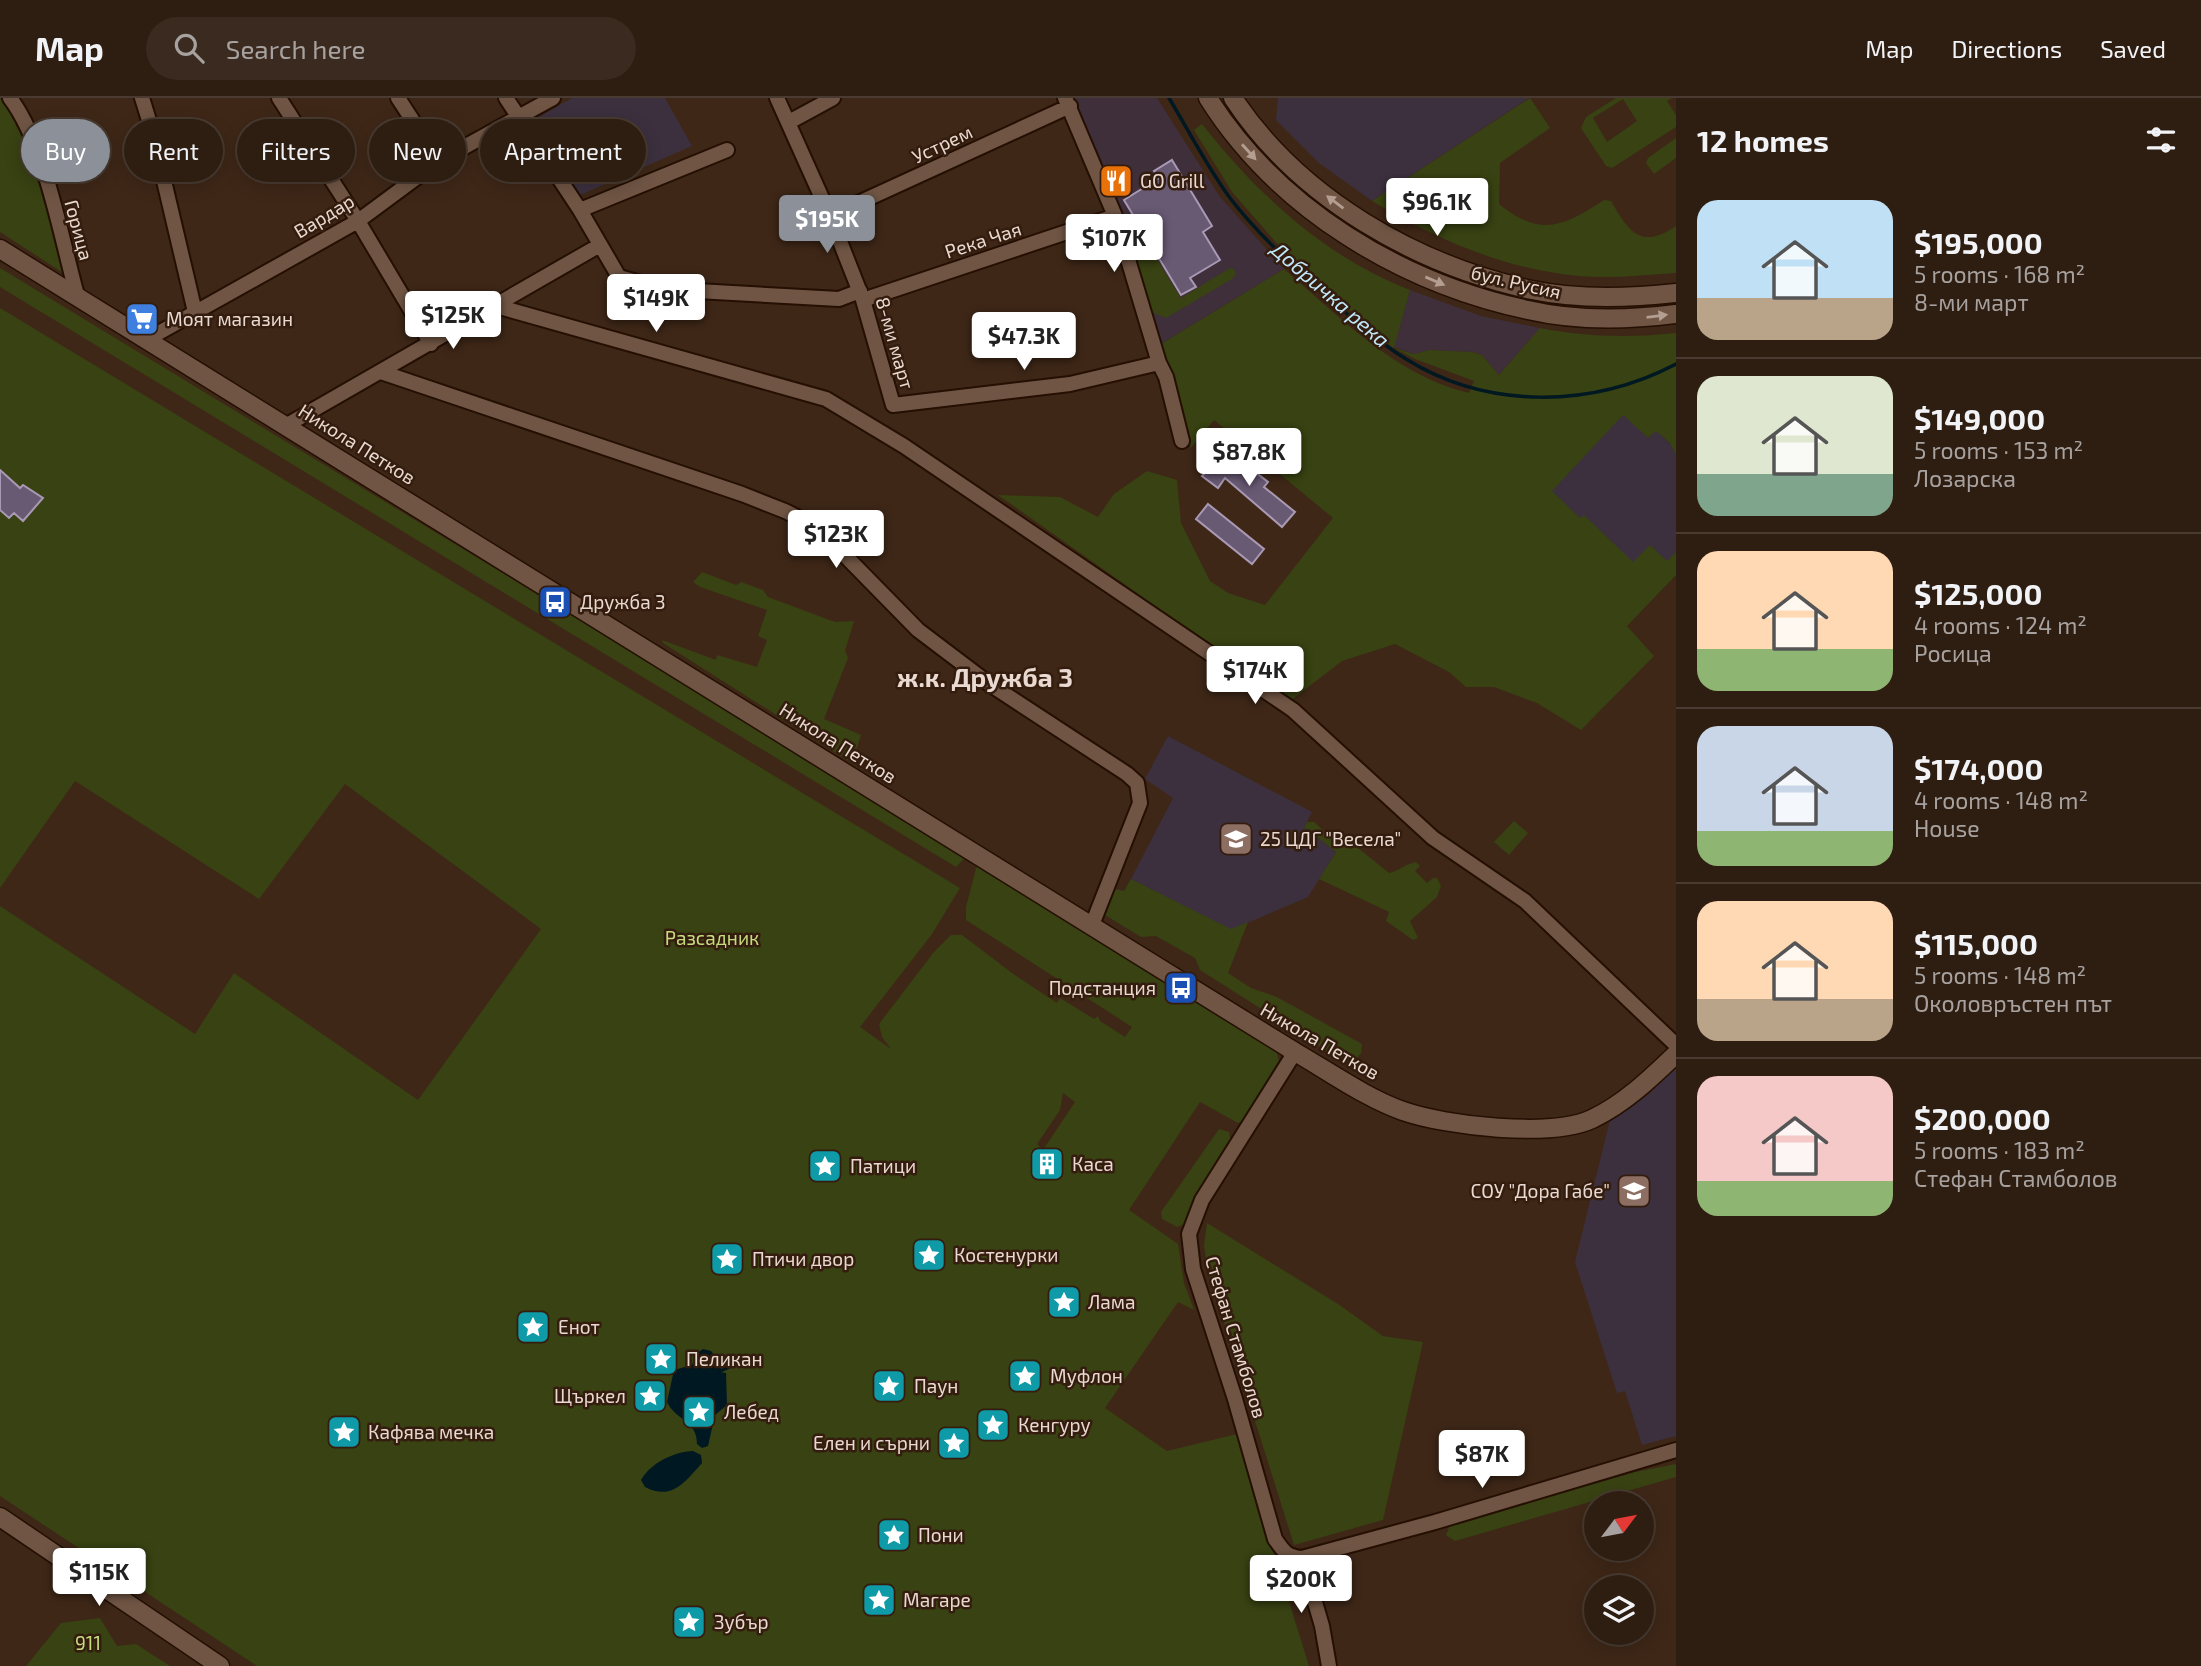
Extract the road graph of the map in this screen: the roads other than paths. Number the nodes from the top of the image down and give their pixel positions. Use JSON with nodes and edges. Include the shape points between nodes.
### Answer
{"nodes":[{"id":1,"x":10,"y":98,"type":"edge"},
{"id":2,"x":142,"y":98,"type":"edge"},
{"id":3,"x":279,"y":98,"type":"edge"},
{"id":4,"x":398,"y":98,"type":"edge"},
{"id":5,"x":506,"y":98,"type":"edge"},
{"id":6,"x":553,"y":98,"type":"edge"},
{"id":7,"x":777,"y":98,"type":"edge"},
{"id":8,"x":833,"y":98,"type":"edge"},
{"id":9,"x":1208,"y":98,"type":"edge"},
{"id":10,"x":1233,"y":98,"type":"edge"},
{"id":11,"x":1067,"y":102,"type":"edge"},
{"id":12,"x":519,"y":116,"type":"junction"},
{"id":13,"x":412,"y":119,"type":"edge"},
{"id":14,"x":789,"y":122,"type":"junction"},
{"id":15,"x":466,"y":146,"type":"edge"},
{"id":16,"x":727,"y":150,"type":"dead end"},
{"id":17,"x":410,"y":182,"type":"edge"},
{"id":18,"x":580,"y":210,"type":"junction"},
{"id":19,"x":830,"y":216,"type":"junction"},
{"id":20,"x":1115,"y":216,"type":"junction"},
{"id":21,"x":358,"y":220,"type":"junction"},
{"id":22,"x":600,"y":245,"type":"junction"},
{"id":23,"x":0,"y":249,"type":"edge"},
{"id":24,"x":1676,"y":293,"type":"edge"},
{"id":25,"x":77,"y":295,"type":"junction"},
{"id":26,"x":862,"y":295,"type":"junction"},
{"id":27,"x":496,"y":306,"type":"junction"},
{"id":28,"x":195,"y":312,"type":"junction"},
{"id":29,"x":1676,"y":314,"type":"edge"},
{"id":30,"x":146,"y":340,"type":"junction"},
{"id":31,"x":431,"y":344,"type":"junction"},
{"id":32,"x":1160,"y":363,"type":"junction"},
{"id":33,"x":382,"y":372,"type":"junction"},
{"id":34,"x":287,"y":425,"type":"junction"},
{"id":35,"x":1182,"y":441,"type":"dead end"},
{"id":36,"x":1092,"y":925,"type":"junction"},
{"id":37,"x":1676,"y":1045,"type":"edge"},
{"id":38,"x":1296,"y":1052,"type":"junction"},
{"id":39,"x":1676,"y":1054,"type":"edge"},
{"id":40,"x":1676,"y":1450,"type":"edge"},
{"id":41,"x":0,"y":1517,"type":"edge"},
{"id":42,"x":1302,"y":1558,"type":"junction"},
{"id":43,"x":220,"y":1666,"type":"edge"},
{"id":44,"x":1329,"y":1666,"type":"edge"}],
"edges":[{"from":1,"to":25,"type":"street","name":"Горица","via":[[37,151]]},
{"from":2,"to":28,"type":"street"},
{"from":3,"to":21,"type":"street"},
{"from":4,"to":13,"type":"street"},
{"from":5,"to":12,"type":"street","name":"Река Чая"},
{"from":6,"to":12,"type":"street","name":"Вардар"},
{"from":7,"to":14,"type":"street","name":"8-ми март"},
{"from":8,"to":14,"type":"street"},
{"from":9,"to":29,"type":"street","name":"бул. Русия","one_way":true,"via":[[1248,153],[1291,195],[1341,232],[1402,267],[1463,293],[1530,311],[1579,317]]},
{"from":24,"to":10,"type":"street","name":"бул. Русия","one_way":true,"via":[[1581,296],[1533,290],[1470,273],[1411,248],[1352,215],[1305,179],[1264,139]]},
{"from":11,"to":19,"type":"street","name":"Устрем"},
{"from":11,"to":20,"type":"street"},
{"from":12,"to":15,"type":"street","name":"Вардар"},
{"from":12,"to":18,"type":"street","name":"Река Чая"},
{"from":14,"to":19,"type":"street","name":"8-ми март"},
{"from":16,"to":18,"type":"street"},
{"from":17,"to":21,"type":"street","name":"Вардар"},
{"from":18,"to":22,"type":"street","name":"Река Чая"},
{"from":19,"to":26,"type":"street","name":"8-ми март"},
{"from":20,"to":26,"type":"street","name":"Река Чая"},
{"from":20,"to":32,"type":"street"},
{"from":21,"to":28,"type":"street","name":"Вардар"},
{"from":21,"to":31,"type":"street"},
{"from":22,"to":26,"type":"street","name":"Река Чая","via":[[619,277],[662,289],[839,299]]},
{"from":22,"to":27,"type":"street"},
{"from":23,"to":25,"type":"street","name":"Никола Петков"},
{"from":25,"to":30,"type":"street","name":"Никола Петков"},
{"from":26,"to":32,"type":"street","name":"8-ми март","via":[[893,405],[1070,384]]},
{"from":27,"to":31,"type":"street"},
{"from":27,"to":37,"type":"street","via":[[826,399],[904,446],[1293,710],[1433,838],[1525,901]]},
{"from":28,"to":30,"type":"street","name":"Вардар"},
{"from":30,"to":34,"type":"street","name":"Никола Петков"},
{"from":31,"to":33,"type":"street"},
{"from":32,"to":35,"type":"street"},
{"from":33,"to":34,"type":"street"},
{"from":33,"to":36,"type":"street","via":[[742,494],[817,527],[918,630],[1137,783],[1140,803]]},
{"from":34,"to":36,"type":"street","name":"Никола Петков"},
{"from":36,"to":38,"type":"street","name":"Никола Петков"},
{"from":38,"to":39,"type":"street","name":"Никола Петков","via":[[1402,1111],[1443,1121],[1526,1129],[1592,1119],[1641,1087]]},
{"from":38,"to":42,"type":"street","name":"Стефан Стамболов","via":[[1202,1200],[1189,1234],[1193,1269],[1275,1539],[1284,1553]]},
{"from":40,"to":42,"type":"street"},
{"from":41,"to":43,"type":"street"},
{"from":42,"to":44,"type":"street"}]}
